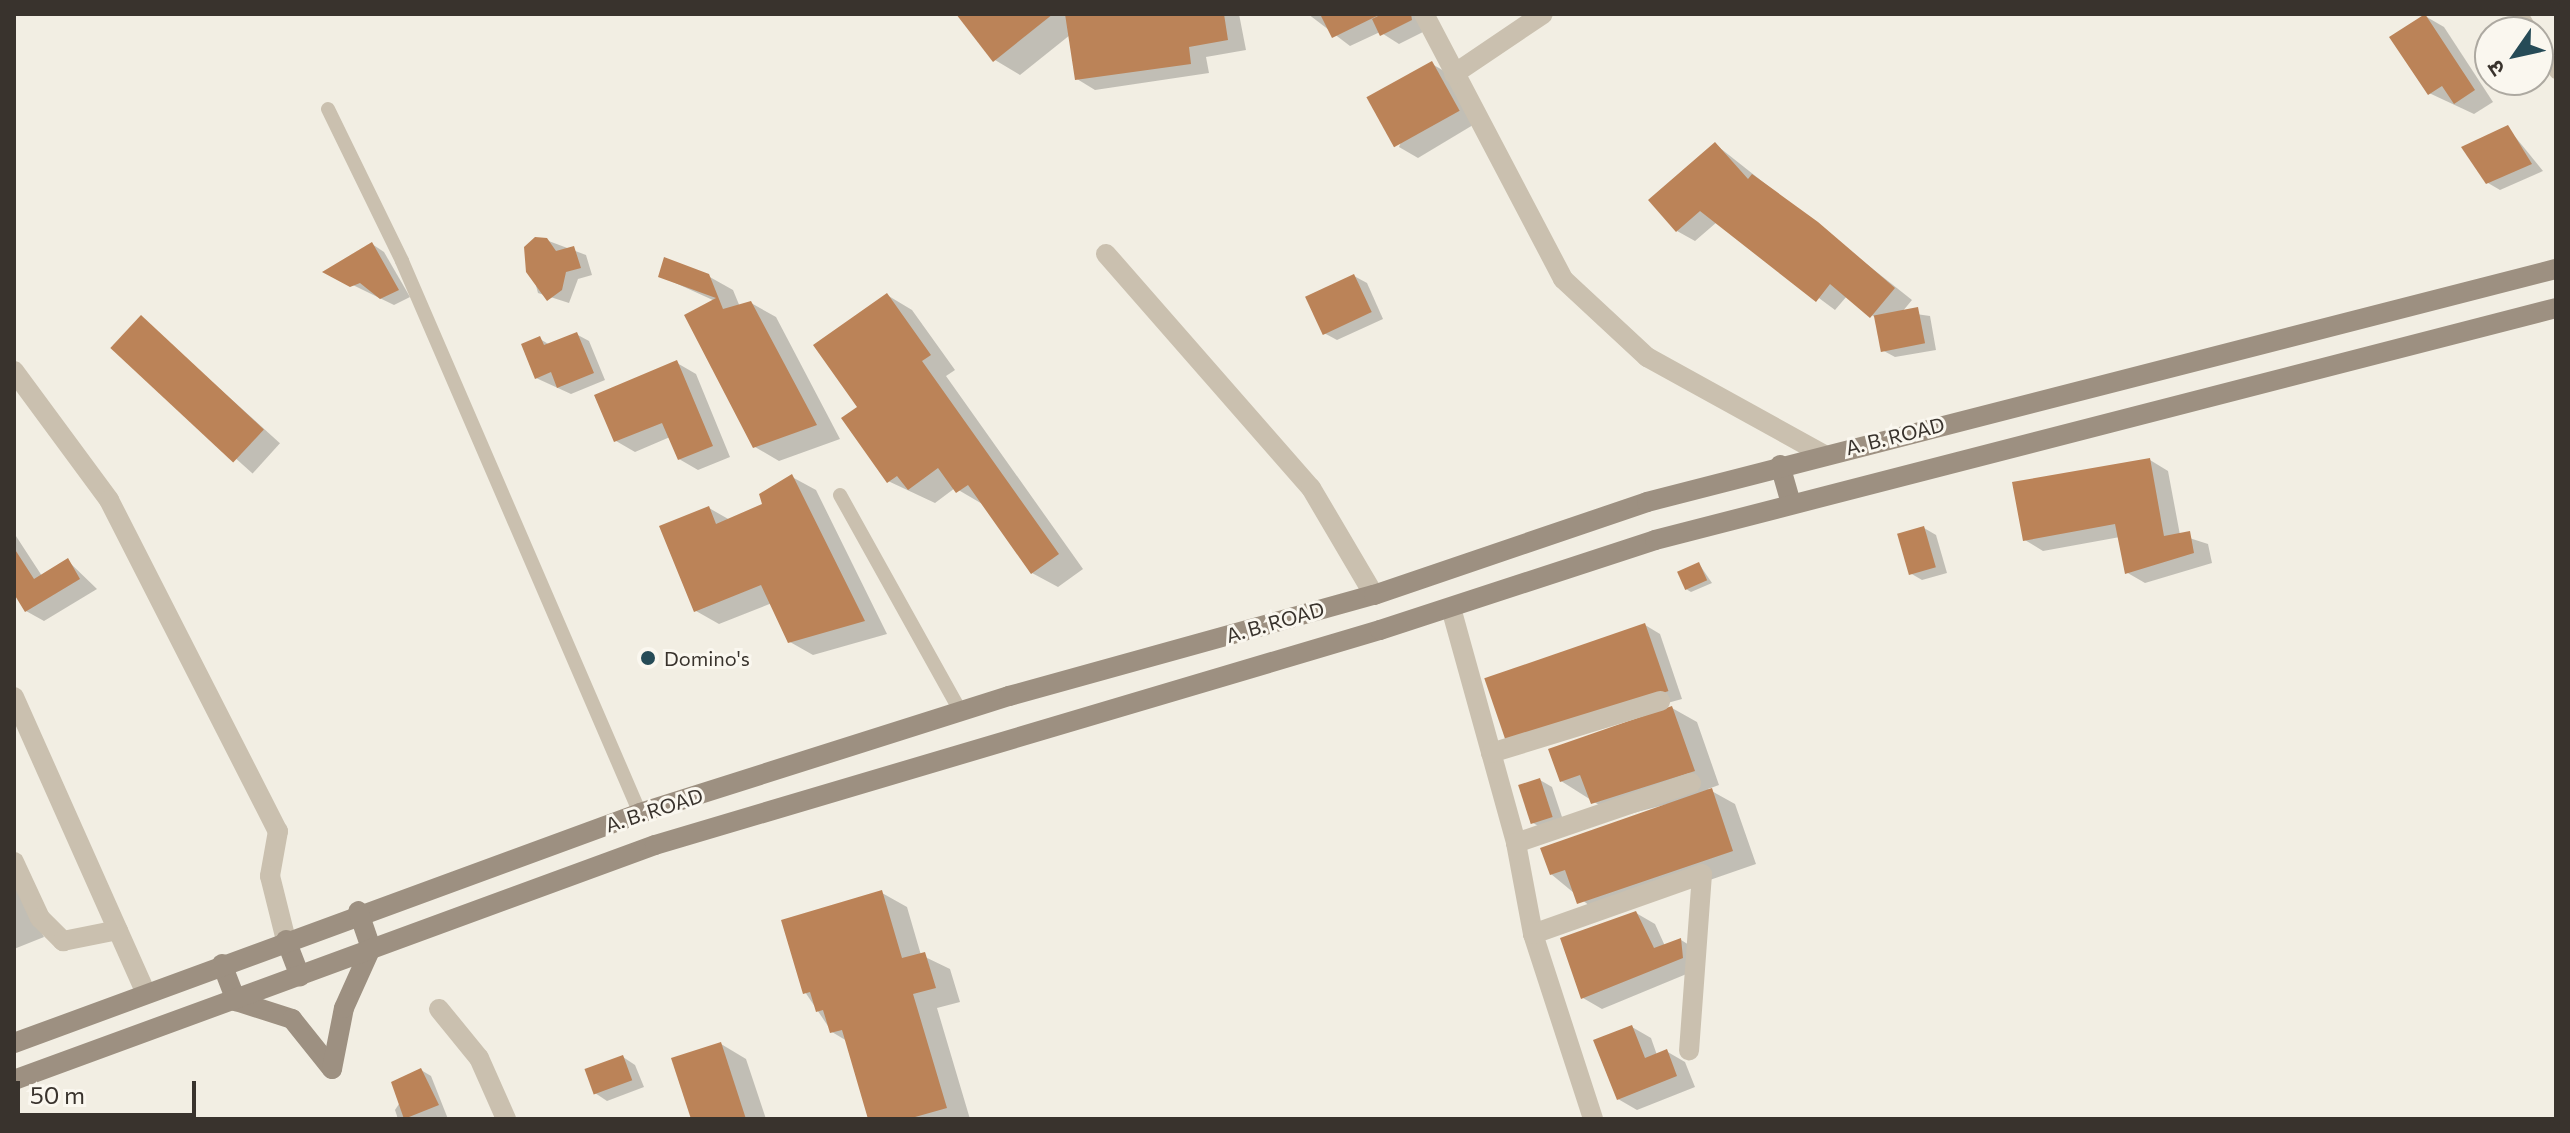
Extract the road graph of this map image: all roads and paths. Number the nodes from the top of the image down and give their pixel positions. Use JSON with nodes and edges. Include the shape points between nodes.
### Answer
{"nodes":[{"id":1,"x":1424,"y":14,"type":"edge"},
{"id":2,"x":1543,"y":14,"type":"edge"},
{"id":3,"x":1454,"y":74,"type":"junction"},
{"id":4,"x":328,"y":109,"type":"dead end"},
{"id":5,"x":1106,"y":254,"type":"dead end"},
{"id":6,"x":2556,"y":269,"type":"edge"},
{"id":7,"x":2556,"y":308,"type":"edge"},
{"id":8,"x":14,"y":371,"type":"edge"},
{"id":9,"x":1823,"y":454,"type":"junction"},
{"id":10,"x":1780,"y":465,"type":"junction"},
{"id":11,"x":840,"y":495,"type":"dead end"},
{"id":12,"x":1791,"y":503,"type":"junction"},
{"id":13,"x":1374,"y":595,"type":"junction"},
{"id":14,"x":1451,"y":608,"type":"junction"},
{"id":15,"x":14,"y":697,"type":"edge"},
{"id":16,"x":1660,"y":701,"type":"dead end"},
{"id":17,"x":961,"y":712,"type":"junction"},
{"id":18,"x":1491,"y":753,"type":"junction"},
{"id":19,"x":1691,"y":783,"type":"dead end"},
{"id":20,"x":640,"y":813,"type":"junction"},
{"id":21,"x":1516,"y":843,"type":"junction"},
{"id":22,"x":14,"y":862,"type":"edge"},
{"id":23,"x":358,"y":911,"type":"junction"},
{"id":24,"x":118,"y":930,"type":"junction"},
{"id":25,"x":1533,"y":934,"type":"junction"},
{"id":26,"x":286,"y":940,"type":"junction"},
{"id":27,"x":371,"y":948,"type":"junction"},
{"id":28,"x":222,"y":964,"type":"junction"},
{"id":29,"x":300,"y":976,"type":"junction"},
{"id":30,"x":146,"y":993,"type":"junction"},
{"id":31,"x":236,"y":1001,"type":"junction"},
{"id":32,"x":439,"y":1009,"type":"dead end"},
{"id":33,"x":14,"y":1043,"type":"edge"},
{"id":34,"x":1689,"y":1051,"type":"dead end"},
{"id":35,"x":14,"y":1080,"type":"edge"},
{"id":36,"x":506,"y":1119,"type":"edge"},
{"id":37,"x":1593,"y":1119,"type":"edge"}],
"edges":[{"from":1,"to":3,"type":"street"},
{"from":2,"to":3,"type":"street"},
{"from":3,"to":9,"type":"street","via":[[1563,279],[1647,357]]},
{"from":4,"to":20,"type":"lane","via":[[402,261]]},
{"from":5,"to":13,"type":"street","via":[[1311,488]]},
{"from":6,"to":9,"type":"main road","name":"A. B. ROAD"},
{"from":7,"to":12,"type":"main road","name":"A. B. ROAD"},
{"from":8,"to":26,"type":"street","via":[[109,500],[278,831],[270,876]]},
{"from":9,"to":10,"type":"main road","name":"A. B. ROAD"},
{"from":10,"to":12,"type":"main road"},
{"from":10,"to":13,"type":"main road","name":"A. B. ROAD","via":[[1647,502]]},
{"from":11,"to":17,"type":"lane"},
{"from":12,"to":14,"type":"main road","name":"A. B. ROAD","via":[[1655,540]]},
{"from":13,"to":17,"type":"main road","name":"A. B. ROAD"},
{"from":14,"to":18,"type":"street"},
{"from":14,"to":27,"type":"main road","name":"A. B. ROAD","via":[[655,845]]},
{"from":15,"to":24,"type":"street"},
{"from":16,"to":18,"type":"street"},
{"from":17,"to":20,"type":"main road","name":"A. B. ROAD"},
{"from":18,"to":21,"type":"street"},
{"from":19,"to":21,"type":"street"},
{"from":20,"to":23,"type":"main road","name":"A. B. ROAD"},
{"from":21,"to":25,"type":"street"},
{"from":22,"to":24,"type":"street","via":[[40,918],[63,941]]},
{"from":23,"to":26,"type":"main road","name":"A. B. ROAD"},
{"from":23,"to":27,"type":"main road"},
{"from":24,"to":30,"type":"street"},
{"from":25,"to":34,"type":"street","via":[[1702,874]]},
{"from":25,"to":37,"type":"street"},
{"from":26,"to":28,"type":"main road","name":"A. B. ROAD"},
{"from":26,"to":29,"type":"main road"},
{"from":27,"to":29,"type":"main road","name":"A. B. ROAD"},
{"from":27,"to":31,"type":"main road","via":[[344,1008],[332,1069],[292,1019]]},
{"from":28,"to":30,"type":"main road","name":"A. B. ROAD"},
{"from":28,"to":31,"type":"main road"},
{"from":29,"to":31,"type":"main road","name":"A. B. ROAD"},
{"from":30,"to":33,"type":"main road","name":"A. B. ROAD"},
{"from":31,"to":35,"type":"main road","name":"A. B. ROAD"},
{"from":32,"to":36,"type":"street","via":[[479,1058]]}]}
